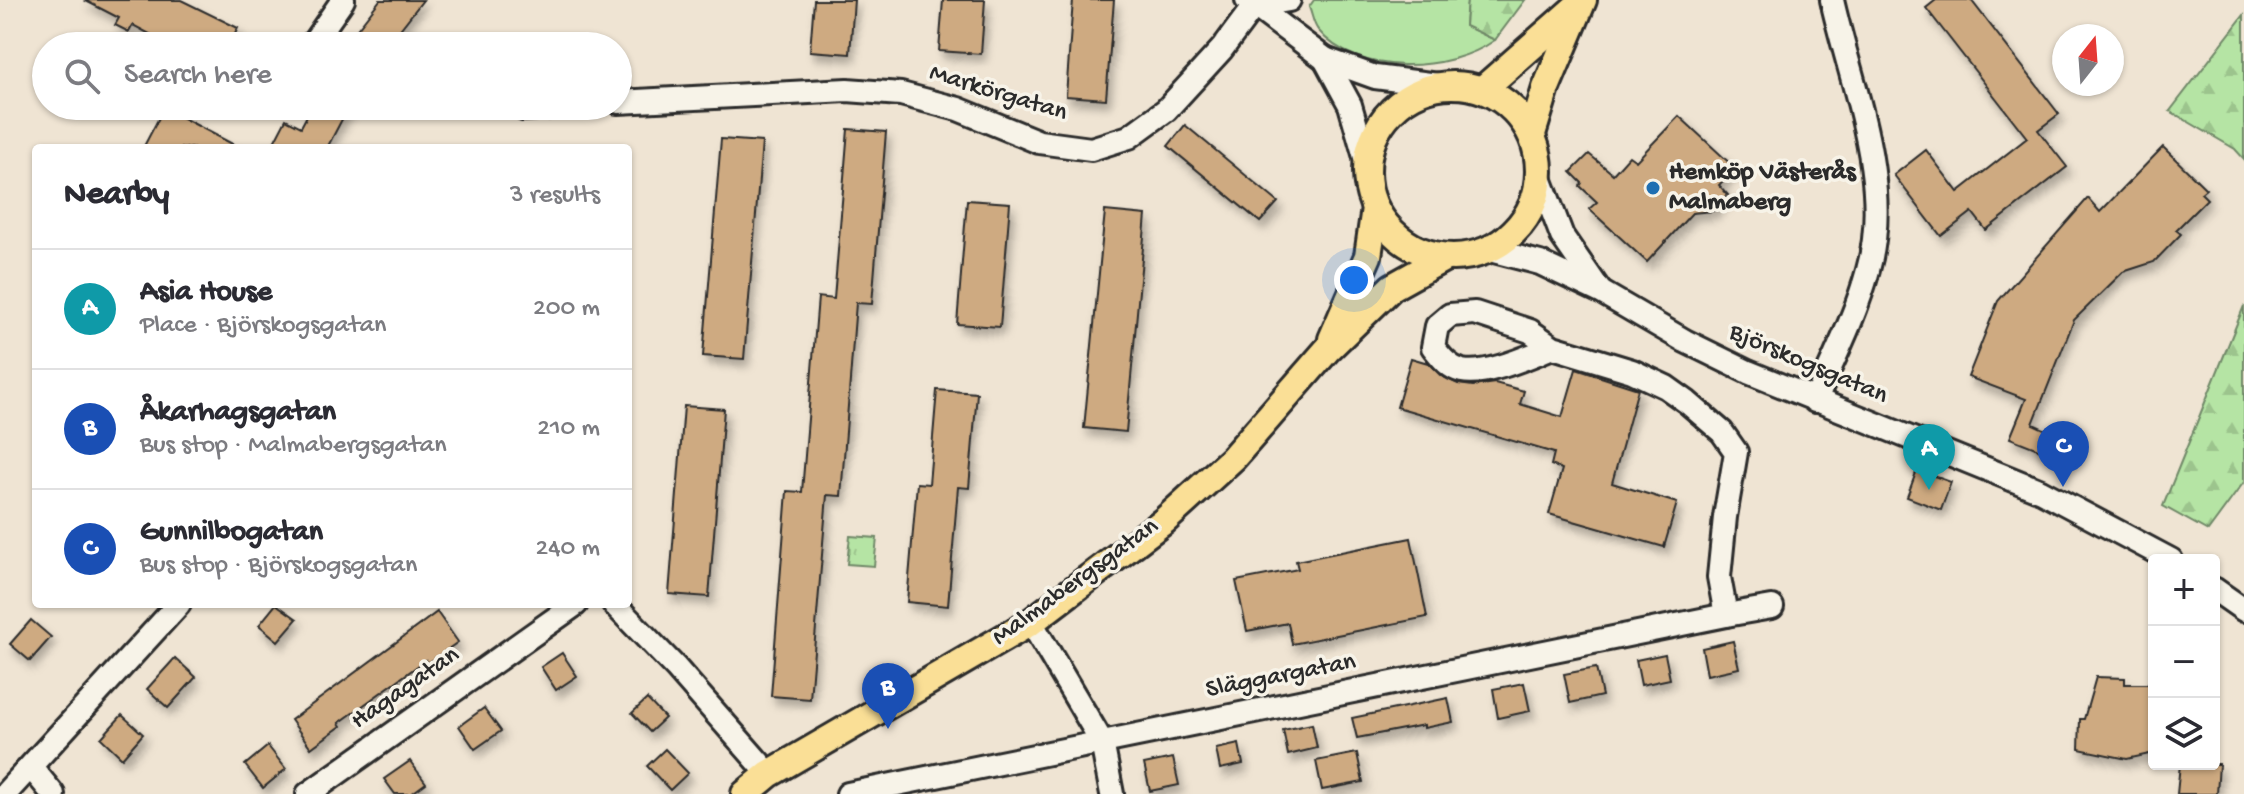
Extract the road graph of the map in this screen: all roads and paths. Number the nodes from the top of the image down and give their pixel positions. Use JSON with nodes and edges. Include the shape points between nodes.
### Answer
{"nodes":[{"id":1,"x":343,"y":0,"type":"edge"},
{"id":2,"x":1289,"y":0,"type":"edge"},
{"id":3,"x":1832,"y":0,"type":"edge"},
{"id":4,"x":1251,"y":2,"type":"edge"},
{"id":5,"x":1582,"y":2,"type":"edge"},
{"id":6,"x":321,"y":32,"type":"edge"},
{"id":7,"x":1325,"y":59,"type":"junction"},
{"id":8,"x":1438,"y":85,"type":"junction"},
{"id":9,"x":1483,"y":89,"type":"junction"},
{"id":10,"x":632,"y":101,"type":"edge"},
{"id":11,"x":1532,"y":134,"type":"junction"},
{"id":12,"x":1367,"y":164,"type":"junction"},
{"id":13,"x":1540,"y":178,"type":"junction"},
{"id":14,"x":1375,"y":208,"type":"junction"},
{"id":15,"x":1490,"y":250,"type":"junction"},
{"id":16,"x":1446,"y":257,"type":"junction"},
{"id":17,"x":1601,"y":292,"type":"junction"},
{"id":18,"x":1553,"y":347,"type":"junction"},
{"id":19,"x":1327,"y":350,"type":"junction"},
{"id":20,"x":1815,"y":401,"type":"junction"},
{"id":21,"x":2160,"y":554,"type":"edge"},
{"id":22,"x":2220,"y":593,"type":"edge"},
{"id":23,"x":1772,"y":607,"type":"dead end"},
{"id":24,"x":175,"y":608,"type":"edge"},
{"id":25,"x":570,"y":608,"type":"edge"},
{"id":26,"x":618,"y":608,"type":"edge"},
{"id":27,"x":2244,"y":610,"type":"edge"},
{"id":28,"x":1726,"y":615,"type":"junction"},
{"id":29,"x":1031,"y":622,"type":"junction"},
{"id":30,"x":1102,"y":742,"type":"junction"},
{"id":31,"x":31,"y":767,"type":"junction"},
{"id":32,"x":769,"y":774,"type":"junction"},
{"id":33,"x":5,"y":794,"type":"edge"},
{"id":34,"x":53,"y":794,"type":"edge"},
{"id":35,"x":308,"y":794,"type":"edge"},
{"id":36,"x":745,"y":794,"type":"edge"},
{"id":37,"x":848,"y":794,"type":"edge"},
{"id":38,"x":1112,"y":794,"type":"edge"}],
"edges":[{"from":1,"to":6,"type":"street"},
{"from":2,"to":4,"type":"street"},
{"from":3,"to":20,"type":"street","via":[[1866,138],[1875,188],[1874,229],[1869,268]]},
{"from":4,"to":7,"type":"street"},
{"from":4,"to":10,"type":"street","name":"Markörgatan","via":[[1222,49],[1166,110],[1129,137],[1091,149],[1039,142],[958,109],[901,94],[847,90]]},
{"from":5,"to":9,"type":"main road"},
{"from":5,"to":11,"type":"main road"},
{"from":7,"to":8,"type":"street","via":[[1375,77]]},
{"from":7,"to":12,"type":"street","via":[[1350,105]]},
{"from":8,"to":9,"type":"main road"},
{"from":8,"to":12,"type":"main road","via":[[1407,98],[1382,121]]},
{"from":9,"to":11,"type":"main road","via":[[1503,99]]},
{"from":11,"to":13,"type":"main road"},
{"from":12,"to":14,"type":"main road"},
{"from":13,"to":15,"type":"main road","via":[[1525,220]]},
{"from":13,"to":17,"type":"street","name":"Björskogsgatan","via":[[1562,236]]},
{"from":14,"to":16,"type":"main road","via":[[1404,242]]},
{"from":14,"to":19,"type":"main road","name":"Malmabergsgatan","via":[[1368,256]]},
{"from":15,"to":16,"type":"main road"},
{"from":15,"to":17,"type":"street","name":"Björskogsgatan","via":[[1540,263]]},
{"from":16,"to":19,"type":"main road","name":"Malmabergsgatan","via":[[1392,287]]},
{"from":17,"to":20,"type":"street","name":"Björskogsgatan","via":[[1698,347]]},
{"from":18,"to":18,"type":"street","via":[[1530,331],[1475,313],[1450,315],[1437,326],[1433,347],[1461,371],[1479,371]]},
{"from":18,"to":28,"type":"street","via":[[1666,387],[1722,432],[1736,452],[1719,577]]},
{"from":19,"to":29,"type":"main road","name":"Malmabergsgatan","via":[[1233,458],[1164,521]]},
{"from":20,"to":21,"type":"street","name":"Björskogsgatan","via":[[2041,491]]},
{"from":22,"to":27,"type":"street"},
{"from":23,"to":28,"type":"street","name":"Släggargatan"},
{"from":24,"to":31,"type":"street"},
{"from":25,"to":35,"type":"street","name":"Hagagatan"},
{"from":26,"to":32,"type":"street"},
{"from":28,"to":30,"type":"street","name":"Släggargatan"},
{"from":29,"to":30,"type":"street"},
{"from":29,"to":32,"type":"main road","name":"Malmabergsgatan"},
{"from":30,"to":37,"type":"street","name":"Släggargatan"},
{"from":30,"to":38,"type":"street"},
{"from":31,"to":33,"type":"street"},
{"from":31,"to":34,"type":"street"},
{"from":32,"to":36,"type":"main road","name":"Malmabergsgatan"}]}
